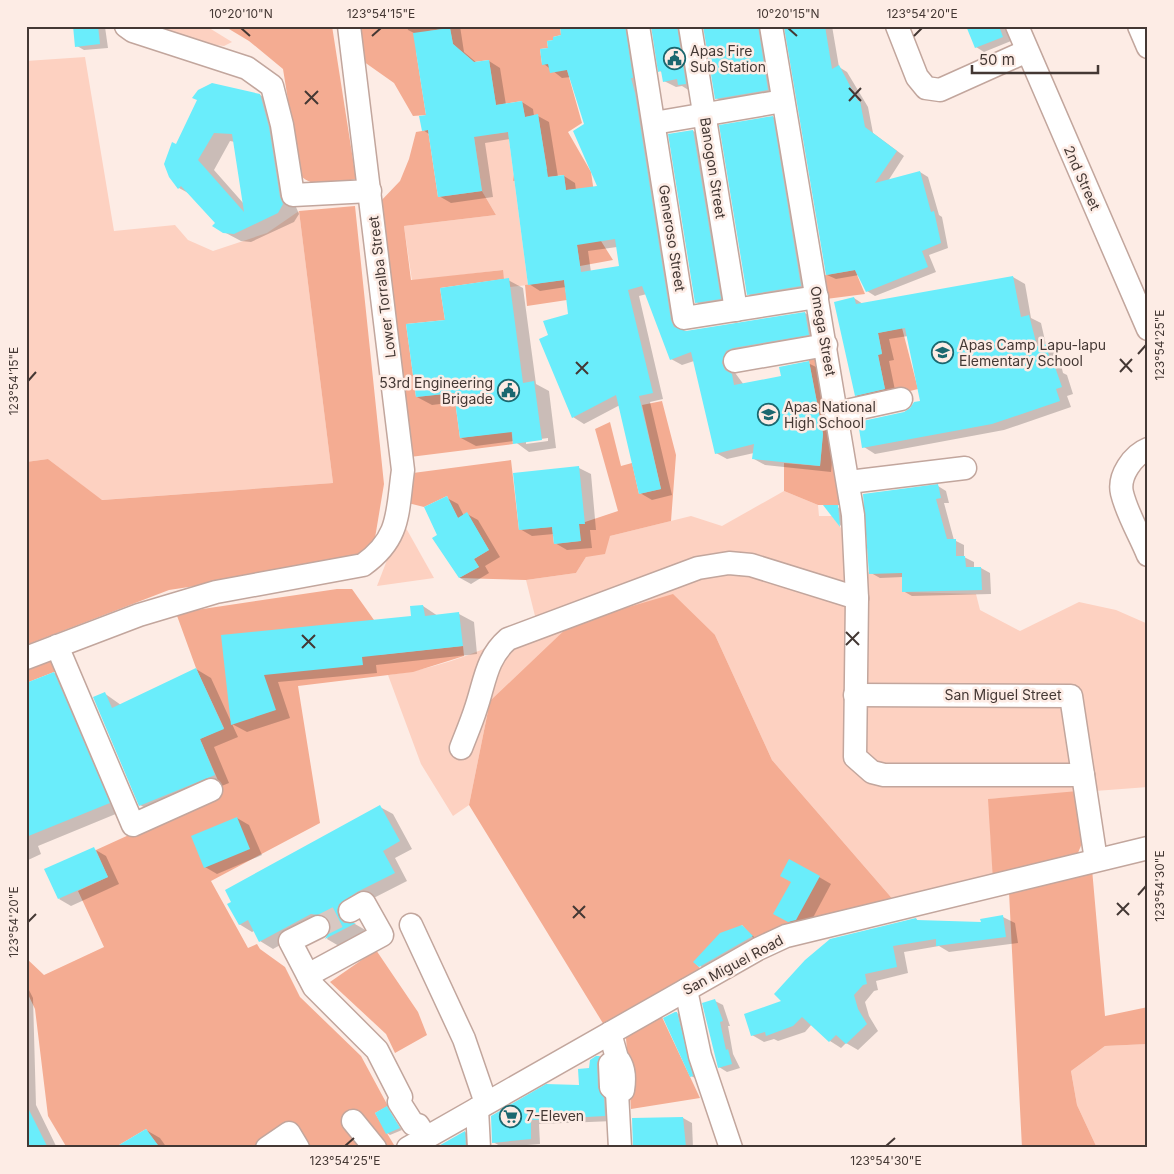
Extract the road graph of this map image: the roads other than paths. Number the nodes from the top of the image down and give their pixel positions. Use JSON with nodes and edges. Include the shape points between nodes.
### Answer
{"nodes":[{"id":1,"x":126,"y":26,"type":"edge"},
{"id":2,"x":350,"y":26,"type":"edge"},
{"id":3,"x":638,"y":26,"type":"edge"},
{"id":4,"x":690,"y":26,"type":"edge"},
{"id":5,"x":771,"y":26,"type":"edge"},
{"id":6,"x":897,"y":26,"type":"edge"},
{"id":7,"x":1017,"y":26,"type":"edge"},
{"id":8,"x":1139,"y":26,"type":"edge"},
{"id":9,"x":1148,"y":47,"type":"edge"},
{"id":10,"x":1027,"y":51,"type":"junction"},
{"id":11,"x":784,"y":101,"type":"junction"},
{"id":12,"x":704,"y":114,"type":"junction"},
{"id":13,"x":654,"y":123,"type":"junction"},
{"id":14,"x":370,"y":191,"type":"junction"},
{"id":15,"x":817,"y":297,"type":"junction"},
{"id":16,"x":736,"y":310,"type":"junction"},
{"id":17,"x":1148,"y":329,"type":"edge"},
{"id":18,"x":826,"y":345,"type":"junction"},
{"id":19,"x":735,"y":361,"type":"dead end"},
{"id":20,"x":901,"y":399,"type":"dead end"},
{"id":21,"x":837,"y":413,"type":"junction"},
{"id":22,"x":1148,"y":449,"type":"edge"},
{"id":23,"x":965,"y":468,"type":"dead end"},
{"id":24,"x":848,"y":482,"type":"junction"},
{"id":25,"x":1148,"y":555,"type":"edge"},
{"id":26,"x":857,"y":598,"type":"junction"},
{"id":27,"x":57,"y":646,"type":"junction"},
{"id":28,"x":26,"y":658,"type":"edge"},
{"id":29,"x":854,"y":695,"type":"junction"},
{"id":30,"x":461,"y":748,"type":"dead end"},
{"id":31,"x":1083,"y":776,"type":"junction"},
{"id":32,"x":211,"y":790,"type":"dead end"},
{"id":33,"x":1148,"y":848,"type":"edge"},
{"id":34,"x":1096,"y":860,"type":"junction"},
{"id":35,"x":350,"y":911,"type":"tunnel mouth"},
{"id":36,"x":411,"y":925,"type":"dead end"},
{"id":37,"x":318,"y":927,"type":"tunnel mouth"},
{"id":38,"x":308,"y":975,"type":"junction"},
{"id":39,"x":686,"y":990,"type":"junction"},
{"id":40,"x":610,"y":1033,"type":"junction"},
{"id":41,"x":481,"y":1106,"type":"junction"},
{"id":42,"x":352,"y":1121,"type":"dead end"},
{"id":43,"x":417,"y":1137,"type":"edge"},
{"id":44,"x":267,"y":1148,"type":"edge"},
{"id":45,"x":298,"y":1148,"type":"edge"},
{"id":46,"x":375,"y":1148,"type":"edge"},
{"id":47,"x":479,"y":1148,"type":"edge"},
{"id":48,"x":620,"y":1148,"type":"edge"},
{"id":49,"x":731,"y":1148,"type":"edge"}],
"edges":[{"from":1,"to":14,"type":"street","via":[[247,68],[272,86],[293,195]]},
{"from":2,"to":14,"type":"street","name":"Lower Torralba Street"},
{"from":3,"to":13,"type":"street","name":"Generoso Street"},
{"from":4,"to":12,"type":"street","name":"Banogon Street"},
{"from":5,"to":11,"type":"street","name":"Omega Street"},
{"from":6,"to":10,"type":"street","via":[[917,77],[926,88],[940,90]]},
{"from":7,"to":10,"type":"street","name":"2nd Street"},
{"from":8,"to":9,"type":"street"},
{"from":10,"to":17,"type":"street","name":"2nd Street"},
{"from":11,"to":12,"type":"street"},
{"from":11,"to":15,"type":"street","name":"Omega Street"},
{"from":12,"to":13,"type":"street"},
{"from":12,"to":16,"type":"street","name":"Banogon Street"},
{"from":13,"to":16,"type":"street","name":"Generoso Street","via":[[684,318]]},
{"from":14,"to":27,"type":"street","name":"Lower Torralba Street","via":[[403,470],[396,522],[390,539],[363,565],[216,592],[139,615]]},
{"from":15,"to":16,"type":"street","name":"Generoso Street"},
{"from":15,"to":18,"type":"street","name":"Omega Street"},
{"from":18,"to":19,"type":"street"},
{"from":18,"to":21,"type":"street","name":"Omega Street"},
{"from":20,"to":21,"type":"street"},
{"from":21,"to":24,"type":"street","name":"Omega Street"},
{"from":22,"to":25,"type":"street","via":[[1140,452],[1125,471],[1122,491]]},
{"from":23,"to":24,"type":"street"},
{"from":24,"to":26,"type":"street","name":"Omega Street"},
{"from":26,"to":29,"type":"street","name":"Omega Street"},
{"from":26,"to":30,"type":"street","via":[[751,565],[728,563],[698,568],[508,639],[498,648],[489,664]]},
{"from":27,"to":28,"type":"street"},
{"from":27,"to":32,"type":"street","via":[[133,825]]},
{"from":29,"to":31,"type":"street","name":"Omega Street","via":[[855,757],[872,772],[884,775]]},
{"from":29,"to":31,"type":"street","name":"San Miguel Street","via":[[1071,696]]},
{"from":31,"to":34,"type":"street","name":"San Miguel Street"},
{"from":33,"to":34,"type":"street","name":"San Miguel Road"},
{"from":34,"to":39,"type":"street","name":"San Miguel Road","via":[[786,936]]},
{"from":35,"to":38,"type":"street","via":[[364,903],[382,935]]},
{"from":36,"to":41,"type":"street","via":[[464,1039]]},
{"from":37,"to":38,"type":"street","via":[[290,941]]},
{"from":38,"to":43,"type":"street","via":[[314,987],[377,1050],[401,1097],[409,1097],[422,1120]]},
{"from":39,"to":40,"type":"street","name":"San Miguel Road"},
{"from":39,"to":49,"type":"street","via":[[700,1056]]},
{"from":40,"to":41,"type":"street","name":"San Miguel Road"},
{"from":40,"to":48,"type":"street","via":[[617,1058],[610,1064],[611,1087],[617,1092]]},
{"from":41,"to":43,"type":"street","name":"San Miguel Road"},
{"from":41,"to":47,"type":"street"},
{"from":42,"to":46,"type":"street"},
{"from":44,"to":45,"type":"street","via":[[289,1134]]}]}
